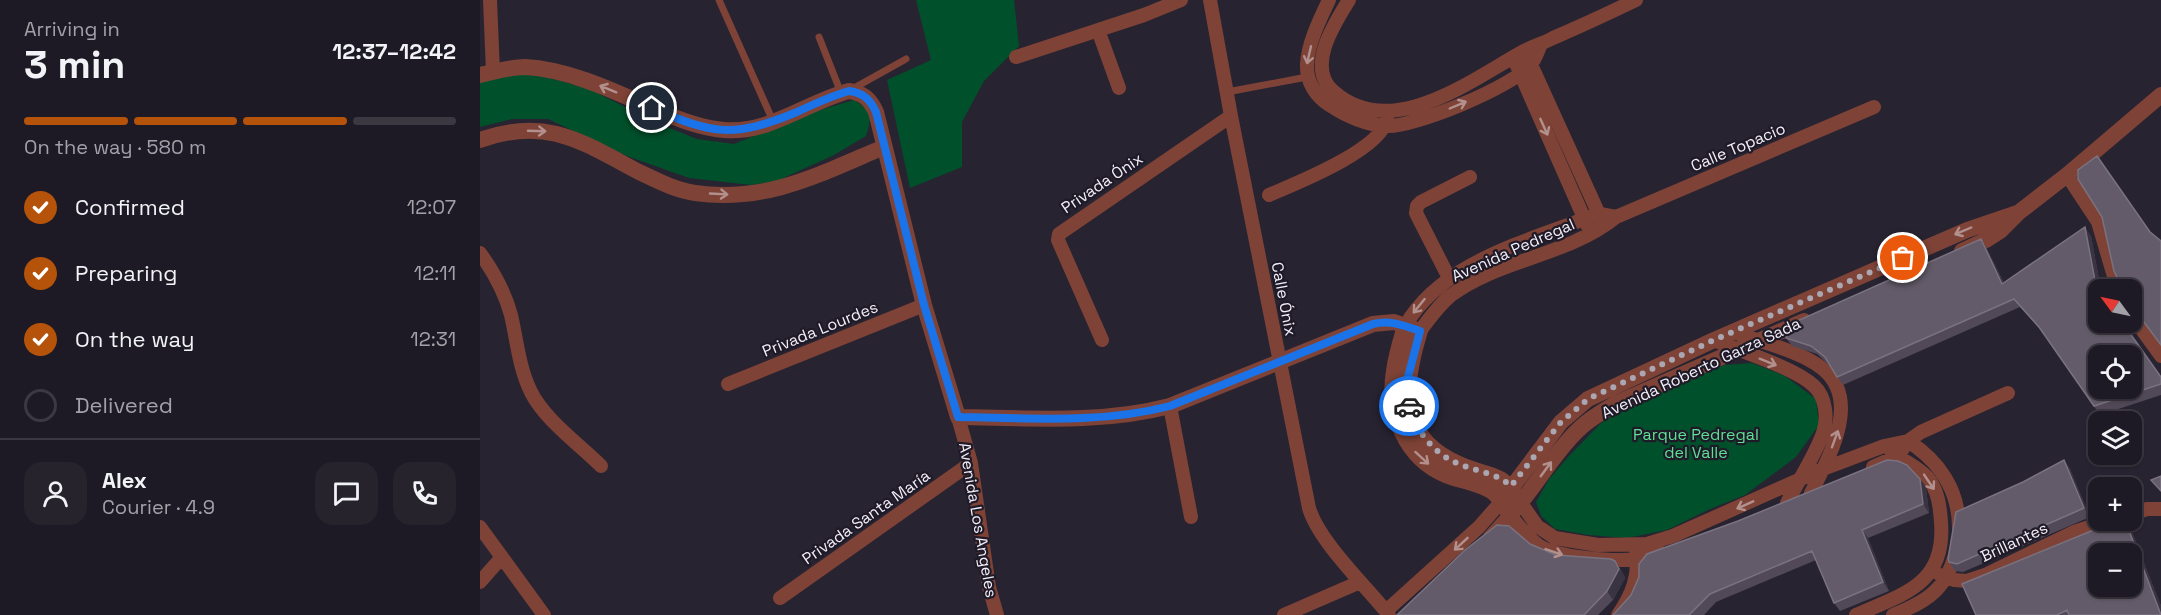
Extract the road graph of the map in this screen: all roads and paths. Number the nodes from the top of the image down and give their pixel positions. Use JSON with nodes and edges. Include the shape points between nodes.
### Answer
{"nodes":[{"id":1,"x":490,"y":0,"type":"edge"},
{"id":2,"x":719,"y":0,"type":"edge"},
{"id":3,"x":1181,"y":0,"type":"edge"},
{"id":4,"x":1210,"y":0,"type":"edge"},
{"id":5,"x":1329,"y":0,"type":"edge"},
{"id":6,"x":1349,"y":0,"type":"edge"},
{"id":7,"x":1636,"y":0,"type":"edge"},
{"id":8,"x":1098,"y":30,"type":"junction"},
{"id":9,"x":819,"y":37,"type":"dead end"},
{"id":10,"x":1541,"y":44,"type":"junction"},
{"id":11,"x":1519,"y":55,"type":"junction"},
{"id":12,"x":1016,"y":57,"type":"dead end"},
{"id":13,"x":906,"y":59,"type":"dead end"},
{"id":14,"x":1526,"y":69,"type":"junction"},
{"id":15,"x":486,"y":73,"type":"edge"},
{"id":16,"x":1307,"y":77,"type":"junction"},
{"id":17,"x":1119,"y":88,"type":"dead end"},
{"id":18,"x":845,"y":92,"type":"junction"},
{"id":19,"x":1227,"y":92,"type":"junction"},
{"id":20,"x":2161,"y":95,"type":"edge"},
{"id":21,"x":1874,"y":107,"type":"dead end"},
{"id":22,"x":1389,"y":111,"type":"junction"},
{"id":23,"x":1231,"y":116,"type":"junction"},
{"id":24,"x":773,"y":122,"type":"junction"},
{"id":25,"x":1386,"y":126,"type":"junction"},
{"id":26,"x":480,"y":140,"type":"edge"},
{"id":27,"x":884,"y":147,"type":"junction"},
{"id":28,"x":2067,"y":175,"type":"junction"},
{"id":29,"x":1470,"y":177,"type":"dead end"},
{"id":30,"x":1269,"y":195,"type":"dead end"},
{"id":31,"x":2018,"y":213,"type":"junction"},
{"id":32,"x":1584,"y":219,"type":"junction"},
{"id":33,"x":1607,"y":219,"type":"junction"},
{"id":34,"x":1591,"y":234,"type":"junction"},
{"id":35,"x":480,"y":253,"type":"edge"},
{"id":36,"x":1942,"y":259,"type":"edge"},
{"id":37,"x":1449,"y":278,"type":"junction"},
{"id":38,"x":2115,"y":279,"type":"edge"},
{"id":39,"x":924,"y":305,"type":"junction"},
{"id":40,"x":1823,"y":312,"type":"edge"},
{"id":41,"x":1413,"y":328,"type":"junction"},
{"id":42,"x":2142,"y":330,"type":"edge"},
{"id":43,"x":1733,"y":332,"type":"junction"},
{"id":44,"x":1102,"y":340,"type":"dead end"},
{"id":45,"x":1714,"y":340,"type":"junction"},
{"id":46,"x":1758,"y":341,"type":"junction"},
{"id":47,"x":1736,"y":350,"type":"junction"},
{"id":48,"x":2161,"y":356,"type":"edge"},
{"id":49,"x":1280,"y":363,"type":"junction"},
{"id":50,"x":728,"y":384,"type":"dead end"},
{"id":51,"x":2008,"y":393,"type":"dead end"},
{"id":52,"x":1170,"y":406,"type":"junction"},
{"id":53,"x":958,"y":417,"type":"junction"},
{"id":54,"x":1908,"y":441,"type":"junction"},
{"id":55,"x":1884,"y":446,"type":"junction"},
{"id":56,"x":1898,"y":456,"type":"junction"},
{"id":57,"x":971,"y":464,"type":"junction"},
{"id":58,"x":602,"y":466,"type":"dead end"},
{"id":59,"x":1822,"y":469,"type":"junction"},
{"id":60,"x":1865,"y":470,"type":"edge"},
{"id":61,"x":1799,"y":481,"type":"junction"},
{"id":62,"x":1833,"y":484,"type":"edge"},
{"id":63,"x":1511,"y":486,"type":"junction"},
{"id":64,"x":1811,"y":493,"type":"junction"},
{"id":65,"x":1511,"y":507,"type":"junction"},
{"id":66,"x":2161,"y":509,"type":"edge"},
{"id":67,"x":2142,"y":511,"type":"edge"},
{"id":68,"x":1191,"y":517,"type":"dead end"},
{"id":69,"x":480,"y":527,"type":"edge"},
{"id":70,"x":2088,"y":527,"type":"edge"},
{"id":71,"x":1694,"y":542,"type":"edge"},
{"id":72,"x":1481,"y":547,"type":"edge"},
{"id":73,"x":1636,"y":552,"type":"junction"},
{"id":74,"x":502,"y":558,"type":"junction"},
{"id":75,"x":1931,"y":572,"type":"junction"},
{"id":76,"x":1946,"y":578,"type":"junction"},
{"id":77,"x":480,"y":582,"type":"edge"},
{"id":78,"x":1360,"y":582,"type":"junction"},
{"id":79,"x":780,"y":597,"type":"dead end"},
{"id":80,"x":1387,"y":613,"type":"edge"},
{"id":81,"x":544,"y":615,"type":"edge"},
{"id":82,"x":997,"y":615,"type":"edge"},
{"id":83,"x":1284,"y":615,"type":"edge"},
{"id":84,"x":1618,"y":615,"type":"edge"},
{"id":85,"x":1856,"y":615,"type":"edge"},
{"id":86,"x":1893,"y":615,"type":"edge"}],
"edges":[{"from":1,"to":15,"type":"street"},
{"from":2,"to":24,"type":"lane"},
{"from":3,"to":8,"type":"street"},
{"from":4,"to":19,"type":"street","name":"Calle Ónix"},
{"from":5,"to":16,"type":"street","one_way":true,"via":[[1309,52]]},
{"from":6,"to":22,"type":"street","via":[[1323,55],[1322,75],[1329,88],[1345,100]]},
{"from":7,"to":10,"type":"street"},
{"from":8,"to":12,"type":"street"},
{"from":8,"to":17,"type":"street"},
{"from":9,"to":18,"type":"lane"},
{"from":10,"to":11,"type":"street"},
{"from":10,"to":14,"type":"street"},
{"from":11,"to":14,"type":"street","name":"Avenida Pedregal"},
{"from":11,"to":22,"type":"street","via":[[1447,94],[1404,110]]},
{"from":13,"to":18,"type":"lane"},
{"from":25,"to":14,"type":"street","one_way":true,"via":[[1427,118],[1480,96]]},
{"from":14,"to":32,"type":"street","name":"Avenida Pedregal","one_way":true},
{"from":14,"to":33,"type":"street","name":"Avenida Pedregal"},
{"from":24,"to":15,"type":"street","one_way":true,"via":[[742,130],[703,127],[578,78],[525,67]]},
{"from":16,"to":19,"type":"lane"},
{"from":16,"to":25,"type":"street","via":[[1329,105],[1360,120]]},
{"from":18,"to":24,"type":"street"},
{"from":18,"to":27,"type":"street","name":"Avenida Los Angeles","via":[[859,93],[872,104]]},
{"from":19,"to":23,"type":"street","name":"Calle Ónix"},
{"from":20,"to":28,"type":"street","name":"Avenida Roberto Garza Sada"},
{"from":21,"to":33,"type":"street","name":"Calle Topacio"},
{"from":22,"to":25,"type":"street"},
{"from":23,"to":44,"type":"street","name":"Privada Ónix","via":[[1059,234]]},
{"from":23,"to":49,"type":"street","name":"Calle Ónix"},
{"from":25,"to":30,"type":"street","via":[[1337,164]]},
{"from":26,"to":27,"type":"street","one_way":true,"via":[[521,131],[559,133],[662,184],[697,193],[727,195],[792,186]]},
{"from":27,"to":39,"type":"street","name":"Avenida Los Angeles"},
{"from":28,"to":31,"type":"street","name":"Avenida Roberto Garza Sada"},
{"from":28,"to":38,"type":"street","via":[[2098,222]]},
{"from":29,"to":37,"type":"street","via":[[1417,206],[1416,213]]},
{"from":31,"to":36,"type":"street","name":"Avenida Roberto Garza Sada","via":[[1986,240]]},
{"from":31,"to":43,"type":"street","name":"Avenida Roberto Garza Sada","one_way":true,"via":[[1967,230]]},
{"from":32,"to":33,"type":"street","name":"Avenida Pedregal"},
{"from":32,"to":34,"type":"street","name":"Avenida Pedregal"},
{"from":32,"to":37,"type":"street","name":"Avenida Pedregal","via":[[1518,244]]},
{"from":33,"to":34,"type":"street","name":"Avenida Pedregal"},
{"from":34,"to":41,"type":"street","name":"Avenida Pedregal","via":[[1471,283]]},
{"from":35,"to":58,"type":"street","via":[[506,303],[531,392]]},
{"from":37,"to":41,"type":"street","name":"Avenida Pedregal","one_way":true,"via":[[1424,299]]},
{"from":39,"to":50,"type":"street","name":"Privada Lourdes"},
{"from":39,"to":53,"type":"street","name":"Avenida Los Angeles"},
{"from":40,"to":46,"type":"street","name":"Avenida Roberto Garza Sada"},
{"from":41,"to":49,"type":"street","via":[[1373,324]]},
{"from":41,"to":63,"type":"street","name":"Avenida Pedregal","via":[[1407,381],[1414,423],[1444,455]]},
{"from":41,"to":65,"type":"street","name":"Avenida Pedregal","one_way":true,"via":[[1394,371],[1392,388],[1404,438],[1444,474],[1491,490]]},
{"from":42,"to":48,"type":"street"},
{"from":43,"to":45,"type":"street","name":"Avenida Roberto Garza Sada"},
{"from":43,"to":46,"type":"street"},
{"from":45,"to":47,"type":"street"},
{"from":45,"to":63,"type":"street","name":"Avenida Roberto Garza Sada","via":[[1588,399],[1561,422]]},
{"from":46,"to":47,"type":"street","name":"Avenida Roberto Garza Sada"},
{"from":59,"to":46,"type":"street","one_way":true,"via":[[1841,417],[1836,385],[1822,369],[1805,359]]},
{"from":47,"to":61,"type":"street","one_way":true,"via":[[1805,379],[1821,396],[1825,426]]},
{"from":65,"to":47,"type":"street","name":"Avenida Roberto Garza Sada","one_way":true,"via":[[1563,446],[1598,414]]},
{"from":49,"to":52,"type":"street"},
{"from":49,"to":78,"type":"street","name":"Calle Ónix","via":[[1312,520]]},
{"from":51,"to":54,"type":"street"},
{"from":52,"to":53,"type":"street","via":[[1090,419]]},
{"from":52,"to":68,"type":"street"},
{"from":53,"to":57,"type":"street","name":"Avenida Los Angeles"},
{"from":54,"to":55,"type":"street","name":"Avenida Pedregal"},
{"from":54,"to":56,"type":"street"},
{"from":54,"to":76,"type":"street","via":[[1933,460],[1954,495],[1958,536]]},
{"from":55,"to":56,"type":"street"},
{"from":55,"to":59,"type":"street","name":"Avenida Pedregal"},
{"from":56,"to":60,"type":"street"},
{"from":56,"to":75,"type":"street","one_way":true,"via":[[1923,473],[1934,488],[1941,534]]},
{"from":57,"to":79,"type":"street","name":"Privada Santa María"},
{"from":57,"to":82,"type":"street","name":"Avenida Los Angeles","via":[[989,588]]},
{"from":59,"to":61,"type":"street","name":"Avenida Pedregal"},
{"from":59,"to":64,"type":"street"},
{"from":61,"to":64,"type":"street","via":[[1782,505]]},
{"from":61,"to":73,"type":"street","name":"Avenida Pedregal","one_way":true},
{"from":62,"to":64,"type":"street"},
{"from":63,"to":65,"type":"street","name":"Avenida Roberto Garza Sada"},
{"from":65,"to":72,"type":"street","name":"Avenida Roberto Garza Sada"},
{"from":65,"to":73,"type":"street","name":"Avenida Pedregal","via":[[1524,533],[1558,554],[1580,558]]},
{"from":65,"to":80,"type":"street","name":"Avenida Roberto Garza Sada","one_way":true,"via":[[1479,527]]},
{"from":66,"to":67,"type":"street"},
{"from":69,"to":74,"type":"street"},
{"from":70,"to":76,"type":"street","name":"Brillantes","via":[[1985,575],[1967,581]]},
{"from":71,"to":73,"type":"street","name":"Avenida Pedregal"},
{"from":73,"to":84,"type":"street","via":[[1634,587]]},
{"from":74,"to":77,"type":"street"},
{"from":74,"to":81,"type":"street"},
{"from":75,"to":76,"type":"street","name":"Brillantes"},
{"from":75,"to":85,"type":"street","via":[[1912,590]]},
{"from":76,"to":86,"type":"street","via":[[1929,598]]},
{"from":78,"to":80,"type":"street","name":"Calle Ónix"},
{"from":78,"to":83,"type":"street"}]}
